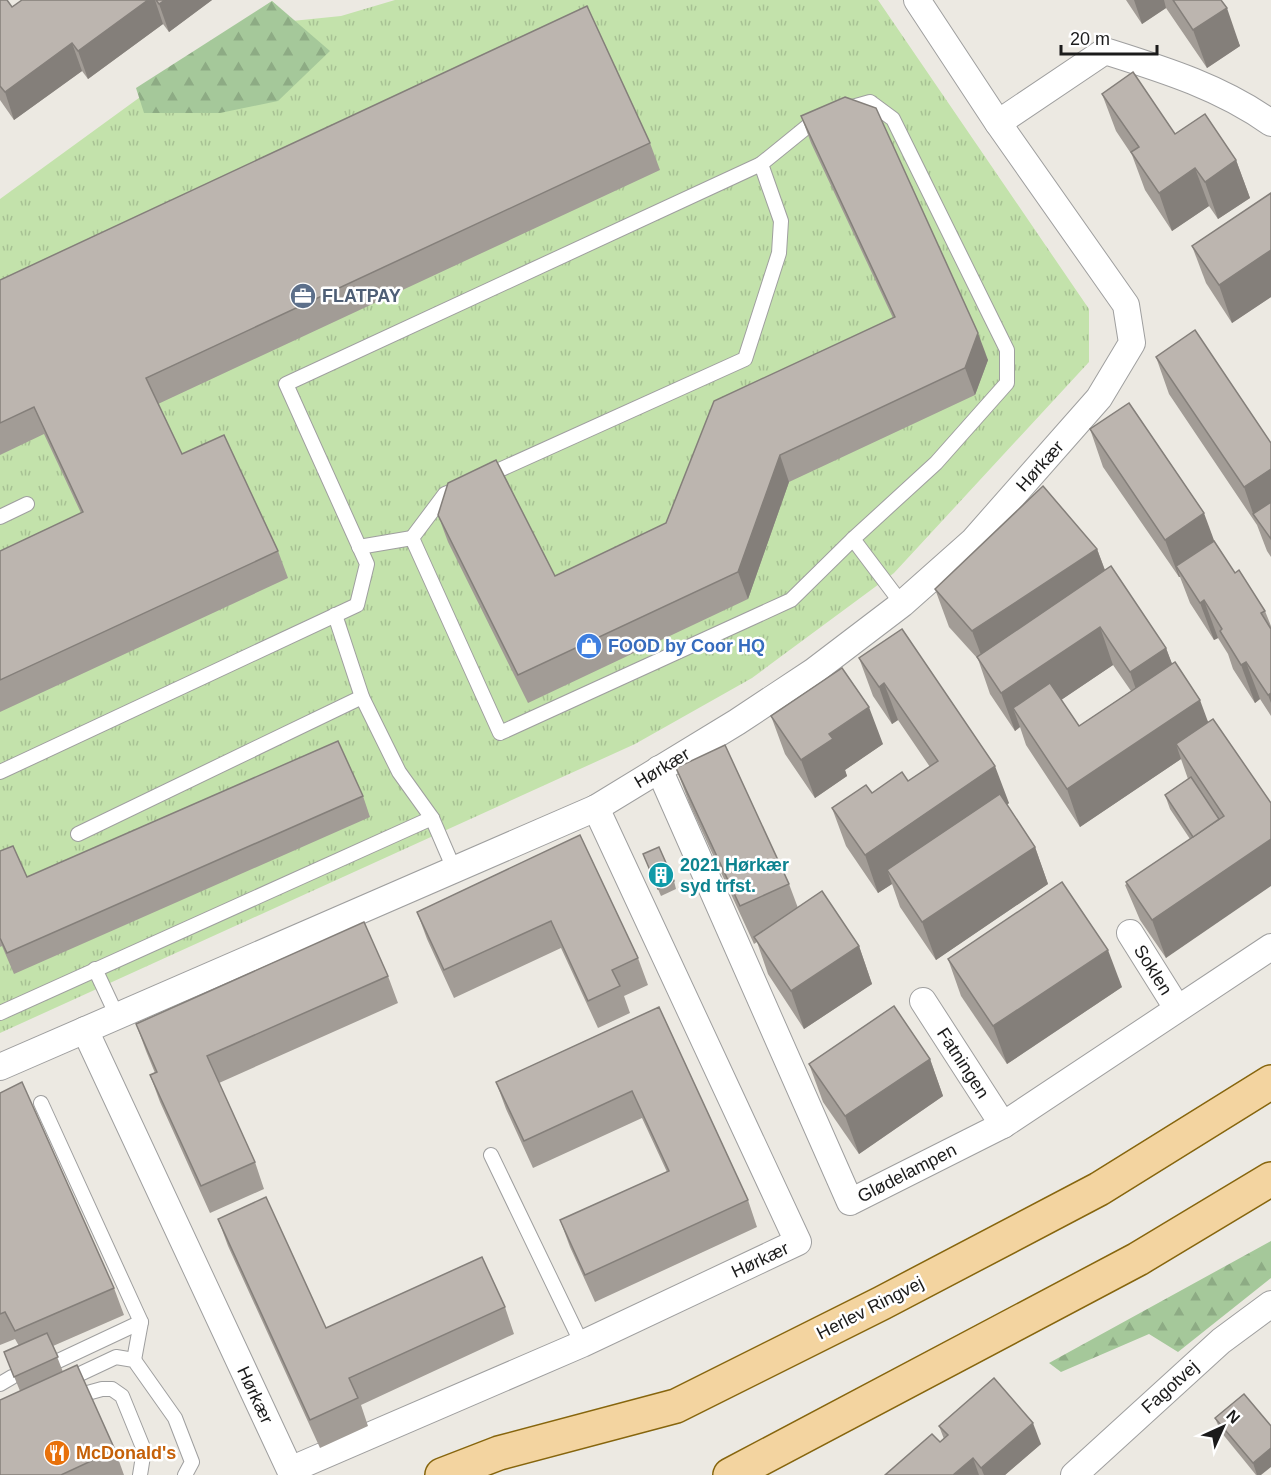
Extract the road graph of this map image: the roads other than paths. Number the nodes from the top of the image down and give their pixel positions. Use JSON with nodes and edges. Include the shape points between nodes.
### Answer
{"nodes":[{"id":1,"x":916,"y":0,"type":"edge"},
{"id":2,"x":999,"y":123,"type":"junction"},
{"id":3,"x":1271,"y":123,"type":"edge"},
{"id":4,"x":761,"y":164,"type":"junction"},
{"id":5,"x":27,"y":504,"type":"dead end"},
{"id":6,"x":0,"y":517,"type":"edge"},
{"id":7,"x":412,"y":538,"type":"junction"},
{"id":8,"x":853,"y":538,"type":"junction"},
{"id":9,"x":359,"y":547,"type":"junction"},
{"id":10,"x":902,"y":604,"type":"junction"},
{"id":11,"x":335,"y":615,"type":"junction"},
{"id":12,"x":362,"y":697,"type":"junction"},
{"id":13,"x":659,"y":769,"type":"junction"},
{"id":14,"x":0,"y":772,"type":"edge"},
{"id":15,"x":596,"y":808,"type":"junction"},
{"id":16,"x":432,"y":818,"type":"junction"},
{"id":17,"x":78,"y":834,"type":"dead end"},
{"id":18,"x":454,"y":869,"type":"junction"},
{"id":19,"x":1130,"y":933,"type":"dead end"},
{"id":20,"x":1271,"y":947,"type":"edge"},
{"id":21,"x":95,"y":969,"type":"junction"},
{"id":22,"x":923,"y":1001,"type":"dead end"},
{"id":23,"x":1177,"y":1008,"type":"junction"},
{"id":24,"x":0,"y":1013,"type":"edge"},
{"id":25,"x":117,"y":1016,"type":"junction"},
{"id":26,"x":85,"y":1030,"type":"junction"},
{"id":27,"x":0,"y":1067,"type":"edge"},
{"id":28,"x":1271,"y":1082,"type":"edge"},
{"id":29,"x":40,"y":1102,"type":"dead end"},
{"id":30,"x":1003,"y":1125,"type":"junction"},
{"id":31,"x":491,"y":1155,"type":"dead end"},
{"id":32,"x":1271,"y":1179,"type":"edge"},
{"id":33,"x":1271,"y":1304,"type":"edge"},
{"id":34,"x":141,"y":1322,"type":"junction"},
{"id":35,"x":582,"y":1344,"type":"junction"},
{"id":36,"x":58,"y":1360,"type":"edge"},
{"id":37,"x":134,"y":1360,"type":"junction"},
{"id":38,"x":52,"y":1386,"type":"edge"},
{"id":39,"x":60,"y":1402,"type":"edge"},
{"id":40,"x":140,"y":1475,"type":"edge"},
{"id":41,"x":185,"y":1475,"type":"edge"},
{"id":42,"x":442,"y":1475,"type":"edge"},
{"id":43,"x":730,"y":1475,"type":"edge"},
{"id":44,"x":1074,"y":1475,"type":"edge"}],
"edges":[{"from":1,"to":2,"type":"street","name":"Hørkær"},
{"from":2,"to":3,"type":"street","via":[[1104,51],[1184,76],[1252,109]]},
{"from":2,"to":10,"type":"street","name":"Hørkær","via":[[1126,305],[1132,343],[1099,398],[1044,462],[973,541]]},
{"from":4,"to":7,"type":"lane","via":[[781,221],[779,252],[745,359],[445,494]]},
{"from":4,"to":8,"type":"lane","via":[[820,115],[870,102],[893,119],[1007,350],[1007,383],[936,463]]},
{"from":4,"to":9,"type":"lane","via":[[286,384]]},
{"from":5,"to":6,"type":"lane"},
{"from":7,"to":8,"type":"lane","via":[[500,733],[791,600]]},
{"from":7,"to":9,"type":"lane"},
{"from":8,"to":10,"type":"lane"},
{"from":9,"to":11,"type":"lane","via":[[367,564],[357,605]]},
{"from":10,"to":13,"type":"street","name":"Hørkær","via":[[814,671]]},
{"from":11,"to":12,"type":"lane"},
{"from":11,"to":14,"type":"lane"},
{"from":12,"to":16,"type":"lane","via":[[399,772]]},
{"from":12,"to":17,"type":"lane"},
{"from":13,"to":15,"type":"street","name":"Hørkær"},
{"from":13,"to":30,"type":"street","name":"Glødelampen","via":[[850,1202]]},
{"from":15,"to":18,"type":"street","name":"Hørkær"},
{"from":15,"to":35,"type":"street","name":"Hørkær","via":[[798,1242]]},
{"from":16,"to":18,"type":"lane"},
{"from":16,"to":21,"type":"lane"},
{"from":18,"to":25,"type":"street","name":"Hørkær"},
{"from":19,"to":23,"type":"street","name":"Soklen"},
{"from":20,"to":23,"type":"street","name":"Glødelampen"},
{"from":21,"to":24,"type":"lane"},
{"from":21,"to":25,"type":"lane"},
{"from":22,"to":30,"type":"street","name":"Fatningen"},
{"from":23,"to":30,"type":"street","name":"Glødelampen"},
{"from":25,"to":26,"type":"street","name":"Hørkær"},
{"from":26,"to":27,"type":"street","name":"Hørkær"},
{"from":26,"to":35,"type":"street","name":"Hørkær","via":[[290,1470]]},
{"from":28,"to":42,"type":"main road","name":"Herlev Ringvej","via":[[1098,1189],[676,1406],[499,1453]]},
{"from":29,"to":34,"type":"lane"},
{"from":31,"to":35,"type":"lane"},
{"from":32,"to":43,"type":"main road","via":[[1138,1259]]},
{"from":33,"to":44,"type":"street","name":"Fagotvej","via":[[1221,1341]]},
{"from":34,"to":36,"type":"lane"},
{"from":34,"to":37,"type":"lane"},
{"from":37,"to":38,"type":"lane","via":[[116,1357]]},
{"from":37,"to":41,"type":"lane","via":[[175,1418],[192,1462]]},
{"from":39,"to":40,"type":"lane","via":[[102,1389],[112,1389],[122,1396],[144,1450]]}]}
